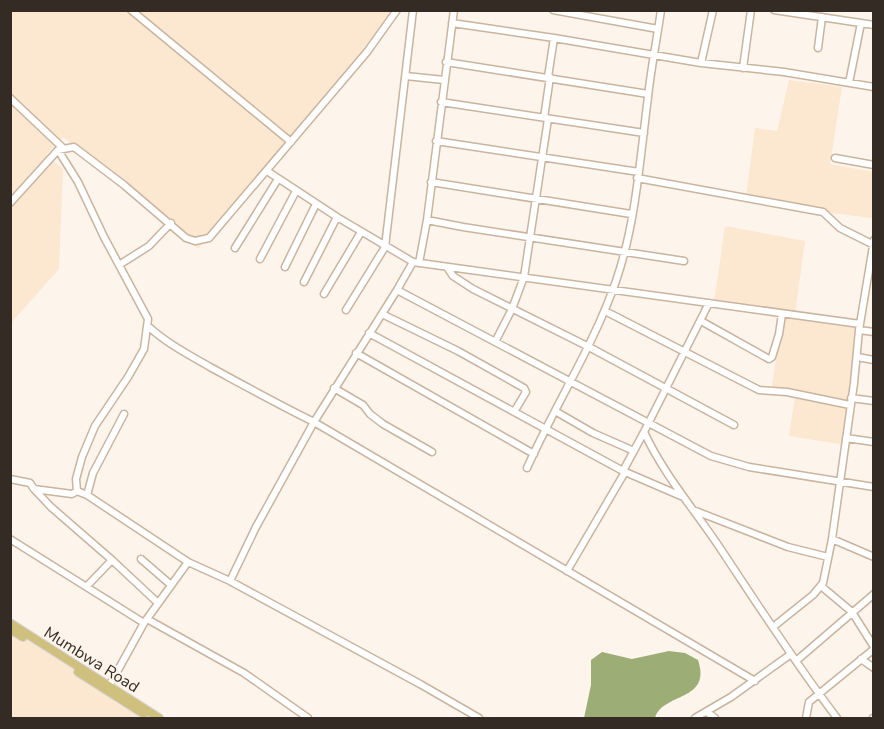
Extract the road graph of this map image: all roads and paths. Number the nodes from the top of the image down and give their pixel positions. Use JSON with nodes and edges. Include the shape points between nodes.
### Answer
{"nodes":[{"id":1,"x":132,"y":10,"type":"edge"},
{"id":2,"x":398,"y":10,"type":"edge"},
{"id":3,"x":413,"y":10,"type":"edge"},
{"id":4,"x":454,"y":10,"type":"edge"},
{"id":5,"x":553,"y":10,"type":"edge"},
{"id":6,"x":661,"y":10,"type":"edge"},
{"id":7,"x":712,"y":10,"type":"edge"},
{"id":8,"x":751,"y":10,"type":"edge"},
{"id":9,"x":774,"y":10,"type":"edge"},
{"id":10,"x":822,"y":17,"type":"junction"},
{"id":11,"x":452,"y":23,"type":"junction"},
{"id":12,"x":861,"y":23,"type":"junction"},
{"id":13,"x":873,"y":25,"type":"edge"},
{"id":14,"x":658,"y":29,"type":"junction"},
{"id":15,"x":554,"y":38,"type":"junction"},
{"id":16,"x":818,"y":48,"type":"dead end"},
{"id":17,"x":654,"y":55,"type":"junction"},
{"id":18,"x":446,"y":62,"type":"junction"},
{"id":19,"x":701,"y":63,"type":"junction"},
{"id":20,"x":743,"y":68,"type":"junction"},
{"id":21,"x":406,"y":76,"type":"junction"},
{"id":22,"x":549,"y":77,"type":"junction"},
{"id":23,"x":444,"y":80,"type":"junction"},
{"id":24,"x":849,"y":83,"type":"junction"},
{"id":25,"x":873,"y":87,"type":"edge"},
{"id":26,"x":648,"y":94,"type":"junction"},
{"id":27,"x":10,"y":98,"type":"edge"},
{"id":28,"x":441,"y":102,"type":"junction"},
{"id":29,"x":546,"y":118,"type":"junction"},
{"id":30,"x":644,"y":133,"type":"junction"},
{"id":31,"x":436,"y":141,"type":"junction"},
{"id":32,"x":291,"y":142,"type":"junction"},
{"id":33,"x":60,"y":149,"type":"junction"},
{"id":34,"x":543,"y":158,"type":"junction"},
{"id":35,"x":835,"y":158,"type":"dead end"},
{"id":36,"x":873,"y":165,"type":"edge"},
{"id":37,"x":267,"y":171,"type":"junction"},
{"id":38,"x":638,"y":175,"type":"junction"},
{"id":39,"x":278,"y":179,"type":"junction"},
{"id":40,"x":431,"y":182,"type":"junction"},
{"id":41,"x":296,"y":191,"type":"junction"},
{"id":42,"x":536,"y":198,"type":"junction"},
{"id":43,"x":10,"y":203,"type":"edge"},
{"id":44,"x":316,"y":204,"type":"junction"},
{"id":45,"x":631,"y":214,"type":"junction"},
{"id":46,"x":337,"y":218,"type":"junction"},
{"id":47,"x":427,"y":220,"type":"junction"},
{"id":48,"x":171,"y":223,"type":"junction"},
{"id":49,"x":361,"y":232,"type":"junction"},
{"id":50,"x":531,"y":238,"type":"junction"},
{"id":51,"x":873,"y":243,"type":"edge"},
{"id":52,"x":385,"y":247,"type":"junction"},
{"id":53,"x":235,"y":248,"type":"dead end"},
{"id":54,"x":624,"y":252,"type":"junction"},
{"id":55,"x":260,"y":259,"type":"dead end"},
{"id":56,"x":684,"y":261,"type":"dead end"},
{"id":57,"x":416,"y":263,"type":"junction"},
{"id":58,"x":119,"y":265,"type":"junction"},
{"id":59,"x":285,"y":267,"type":"dead end"},
{"id":60,"x":447,"y":267,"type":"junction"},
{"id":61,"x":524,"y":277,"type":"junction"},
{"id":62,"x":304,"y":282,"type":"dead end"},
{"id":63,"x":866,"y":287,"type":"junction"},
{"id":64,"x":873,"y":288,"type":"edge"},
{"id":65,"x":613,"y":289,"type":"junction"},
{"id":66,"x":397,"y":290,"type":"junction"},
{"id":67,"x":324,"y":294,"type":"dead end"},
{"id":68,"x":709,"y":303,"type":"junction"},
{"id":69,"x":512,"y":309,"type":"junction"},
{"id":70,"x":346,"y":310,"type":"dead end"},
{"id":71,"x":604,"y":311,"type":"junction"},
{"id":72,"x":382,"y":314,"type":"junction"},
{"id":73,"x":782,"y":314,"type":"junction"},
{"id":74,"x":701,"y":321,"type":"junction"},
{"id":75,"x":148,"y":326,"type":"junction"},
{"id":76,"x":859,"y":327,"type":"junction"},
{"id":77,"x":873,"y":332,"type":"edge"},
{"id":78,"x":369,"y":333,"type":"junction"},
{"id":79,"x":495,"y":342,"type":"junction"},
{"id":80,"x":589,"y":347,"type":"junction"},
{"id":81,"x":684,"y":351,"type":"junction"},
{"id":82,"x":356,"y":353,"type":"junction"},
{"id":83,"x":857,"y":357,"type":"junction"},
{"id":84,"x":873,"y":360,"type":"edge"},
{"id":85,"x":570,"y":383,"type":"junction"},
{"id":86,"x":334,"y":388,"type":"junction"},
{"id":87,"x":666,"y":388,"type":"junction"},
{"id":88,"x":873,"y":401,"type":"edge"},
{"id":89,"x":851,"y":402,"type":"junction"},
{"id":90,"x":555,"y":411,"type":"junction"},
{"id":91,"x":514,"y":412,"type":"junction"},
{"id":92,"x":124,"y":414,"type":"dead end"},
{"id":93,"x":314,"y":422,"type":"junction"},
{"id":94,"x":648,"y":423,"type":"junction"},
{"id":95,"x":734,"y":425,"type":"dead end"},
{"id":96,"x":546,"y":429,"type":"junction"},
{"id":97,"x":644,"y":432,"type":"junction"},
{"id":98,"x":846,"y":438,"type":"junction"},
{"id":99,"x":873,"y":442,"type":"edge"},
{"id":100,"x":634,"y":451,"type":"junction"},
{"id":101,"x":432,"y":452,"type":"dead end"},
{"id":102,"x":534,"y":454,"type":"junction"},
{"id":103,"x":527,"y":468,"type":"dead end"},
{"id":104,"x":624,"y":472,"type":"junction"},
{"id":105,"x":11,"y":478,"type":"edge"},
{"id":106,"x":840,"y":481,"type":"junction"},
{"id":107,"x":873,"y":487,"type":"edge"},
{"id":108,"x":34,"y":489,"type":"junction"},
{"id":109,"x":77,"y":492,"type":"junction"},
{"id":110,"x":87,"y":495,"type":"junction"},
{"id":111,"x":682,"y":496,"type":"junction"},
{"id":112,"x":691,"y":509,"type":"junction"},
{"id":113,"x":10,"y":538,"type":"edge"},
{"id":114,"x":832,"y":539,"type":"junction"},
{"id":115,"x":828,"y":557,"type":"junction"},
{"id":116,"x":873,"y":557,"type":"edge"},
{"id":117,"x":141,"y":559,"type":"dead end"},
{"id":118,"x":112,"y":560,"type":"junction"},
{"id":119,"x":188,"y":562,"type":"junction"},
{"id":120,"x":567,"y":571,"type":"junction"},
{"id":121,"x":230,"y":581,"type":"junction"},
{"id":122,"x":87,"y":585,"type":"junction"},
{"id":123,"x":171,"y":585,"type":"junction"},
{"id":124,"x":821,"y":586,"type":"junction"},
{"id":125,"x":873,"y":594,"type":"edge"},
{"id":126,"x":158,"y":603,"type":"junction"},
{"id":127,"x":852,"y":612,"type":"junction"},
{"id":128,"x":146,"y":621,"type":"junction"},
{"id":129,"x":10,"y":623,"type":"edge"},
{"id":130,"x":773,"y":627,"type":"junction"},
{"id":131,"x":10,"y":629,"type":"edge"},
{"id":132,"x":873,"y":648,"type":"edge"},
{"id":133,"x":791,"y":654,"type":"junction"},
{"id":134,"x":861,"y":659,"type":"junction"},
{"id":135,"x":795,"y":661,"type":"junction"},
{"id":136,"x":873,"y":668,"type":"edge"},
{"id":137,"x":755,"y":681,"type":"junction"},
{"id":138,"x":108,"y":688,"type":"junction"},
{"id":139,"x":818,"y":694,"type":"junction"},
{"id":140,"x":706,"y":712,"type":"junction"},
{"id":141,"x":150,"y":718,"type":"edge"},
{"id":142,"x":159,"y":718,"type":"edge"},
{"id":143,"x":308,"y":718,"type":"edge"},
{"id":144,"x":479,"y":718,"type":"edge"},
{"id":145,"x":695,"y":718,"type":"edge"},
{"id":146,"x":716,"y":718,"type":"edge"},
{"id":147,"x":807,"y":718,"type":"edge"},
{"id":148,"x":837,"y":718,"type":"edge"}],
"edges":[{"from":1,"to":32,"type":"street"},
{"from":2,"to":32,"type":"street"},
{"from":3,"to":21,"type":"street"},
{"from":4,"to":11,"type":"street"},
{"from":5,"to":14,"type":"street"},
{"from":6,"to":14,"type":"street"},
{"from":7,"to":19,"type":"street"},
{"from":8,"to":20,"type":"street"},
{"from":9,"to":10,"type":"street"},
{"from":10,"to":12,"type":"street"},
{"from":10,"to":16,"type":"street"},
{"from":11,"to":15,"type":"street"},
{"from":11,"to":18,"type":"street"},
{"from":12,"to":13,"type":"street"},
{"from":12,"to":24,"type":"street"},
{"from":14,"to":17,"type":"street"},
{"from":15,"to":17,"type":"street"},
{"from":15,"to":22,"type":"street"},
{"from":17,"to":19,"type":"street"},
{"from":17,"to":26,"type":"street"},
{"from":18,"to":22,"type":"street"},
{"from":18,"to":23,"type":"street"},
{"from":19,"to":20,"type":"street"},
{"from":20,"to":24,"type":"street"},
{"from":21,"to":23,"type":"street"},
{"from":21,"to":52,"type":"street"},
{"from":22,"to":26,"type":"street"},
{"from":22,"to":29,"type":"street"},
{"from":23,"to":28,"type":"street"},
{"from":24,"to":25,"type":"street"},
{"from":26,"to":30,"type":"street"},
{"from":27,"to":33,"type":"street"},
{"from":28,"to":29,"type":"street"},
{"from":28,"to":31,"type":"street"},
{"from":29,"to":30,"type":"street"},
{"from":29,"to":34,"type":"street"},
{"from":30,"to":38,"type":"street"},
{"from":31,"to":34,"type":"street"},
{"from":31,"to":40,"type":"street"},
{"from":32,"to":37,"type":"street"},
{"from":33,"to":43,"type":"street"},
{"from":33,"to":48,"type":"street","via":[[74,147]]},
{"from":33,"to":58,"type":"street"},
{"from":34,"to":38,"type":"street"},
{"from":34,"to":42,"type":"street"},
{"from":35,"to":36,"type":"street"},
{"from":37,"to":39,"type":"street"},
{"from":37,"to":48,"type":"street","via":[[209,238],[191,240]]},
{"from":38,"to":45,"type":"street"},
{"from":38,"to":51,"type":"street","via":[[823,212],[840,228]]},
{"from":39,"to":41,"type":"street"},
{"from":39,"to":53,"type":"street"},
{"from":40,"to":42,"type":"street"},
{"from":40,"to":47,"type":"street"},
{"from":41,"to":44,"type":"street"},
{"from":41,"to":55,"type":"street"},
{"from":42,"to":45,"type":"street"},
{"from":42,"to":50,"type":"street"},
{"from":44,"to":46,"type":"street"},
{"from":44,"to":59,"type":"street"},
{"from":45,"to":54,"type":"street"},
{"from":46,"to":49,"type":"street"},
{"from":46,"to":62,"type":"street"},
{"from":47,"to":50,"type":"street"},
{"from":47,"to":57,"type":"street"},
{"from":48,"to":58,"type":"street","via":[[149,246]]},
{"from":49,"to":52,"type":"street"},
{"from":49,"to":67,"type":"street"},
{"from":50,"to":54,"type":"street"},
{"from":50,"to":61,"type":"street"},
{"from":51,"to":63,"type":"street"},
{"from":52,"to":57,"type":"street"},
{"from":52,"to":70,"type":"street"},
{"from":54,"to":56,"type":"street"},
{"from":54,"to":65,"type":"street"},
{"from":57,"to":60,"type":"street"},
{"from":57,"to":66,"type":"street"},
{"from":58,"to":75,"type":"street","via":[[147,315]]},
{"from":60,"to":61,"type":"street"},
{"from":60,"to":69,"type":"street","via":[[466,285]]},
{"from":61,"to":65,"type":"street"},
{"from":61,"to":69,"type":"street"},
{"from":63,"to":64,"type":"street"},
{"from":63,"to":76,"type":"street"},
{"from":65,"to":68,"type":"street"},
{"from":65,"to":71,"type":"street"},
{"from":66,"to":72,"type":"street"},
{"from":66,"to":79,"type":"street"},
{"from":68,"to":73,"type":"street"},
{"from":68,"to":74,"type":"street"},
{"from":69,"to":79,"type":"street"},
{"from":69,"to":80,"type":"street"},
{"from":71,"to":80,"type":"street"},
{"from":71,"to":81,"type":"street"},
{"from":72,"to":78,"type":"street"},
{"from":72,"to":91,"type":"street","via":[[524,388],[526,392]]},
{"from":73,"to":74,"type":"street","via":[[769,359]]},
{"from":73,"to":76,"type":"street"},
{"from":74,"to":81,"type":"street"},
{"from":75,"to":93,"type":"street","via":[[200,361]]},
{"from":75,"to":109,"type":"street","via":[[144,349],[89,440],[78,467]]},
{"from":76,"to":77,"type":"street"},
{"from":76,"to":83,"type":"street"},
{"from":78,"to":82,"type":"street"},
{"from":78,"to":91,"type":"street"},
{"from":79,"to":85,"type":"street"},
{"from":80,"to":85,"type":"street"},
{"from":80,"to":87,"type":"street"},
{"from":81,"to":87,"type":"street"},
{"from":81,"to":89,"type":"street","via":[[759,390]]},
{"from":82,"to":86,"type":"street"},
{"from":82,"to":102,"type":"street"},
{"from":83,"to":84,"type":"street"},
{"from":83,"to":89,"type":"street"},
{"from":85,"to":90,"type":"street"},
{"from":85,"to":94,"type":"street"},
{"from":86,"to":93,"type":"street"},
{"from":86,"to":101,"type":"street","via":[[363,405],[390,429]]},
{"from":87,"to":94,"type":"street"},
{"from":87,"to":95,"type":"street"},
{"from":88,"to":89,"type":"street"},
{"from":89,"to":98,"type":"street"},
{"from":90,"to":96,"type":"street"},
{"from":90,"to":100,"type":"street"},
{"from":91,"to":96,"type":"street"},
{"from":92,"to":110,"type":"street","via":[[93,473]]},
{"from":93,"to":120,"type":"street"},
{"from":93,"to":121,"type":"street"},
{"from":94,"to":97,"type":"street"},
{"from":94,"to":106,"type":"street","via":[[719,459]]},
{"from":96,"to":102,"type":"street"},
{"from":96,"to":104,"type":"street"},
{"from":97,"to":100,"type":"street"},
{"from":97,"to":111,"type":"street"},
{"from":98,"to":99,"type":"street"},
{"from":98,"to":106,"type":"street"},
{"from":100,"to":104,"type":"street"},
{"from":102,"to":103,"type":"street"},
{"from":104,"to":111,"type":"street"},
{"from":104,"to":120,"type":"street"},
{"from":105,"to":108,"type":"street","via":[[30,483]]},
{"from":106,"to":107,"type":"street"},
{"from":106,"to":114,"type":"street"},
{"from":108,"to":109,"type":"street"},
{"from":108,"to":118,"type":"street"},
{"from":109,"to":110,"type":"street"},
{"from":110,"to":119,"type":"street"},
{"from":111,"to":112,"type":"street"},
{"from":112,"to":115,"type":"street","via":[[788,547]]},
{"from":112,"to":130,"type":"street"},
{"from":113,"to":122,"type":"street"},
{"from":114,"to":115,"type":"street"},
{"from":114,"to":116,"type":"street"},
{"from":115,"to":124,"type":"street"},
{"from":117,"to":123,"type":"street"},
{"from":118,"to":122,"type":"street"},
{"from":118,"to":126,"type":"street"},
{"from":119,"to":121,"type":"street"},
{"from":119,"to":123,"type":"street"},
{"from":120,"to":137,"type":"street"},
{"from":121,"to":144,"type":"street"},
{"from":122,"to":128,"type":"street"},
{"from":123,"to":126,"type":"street"},
{"from":124,"to":127,"type":"street"},
{"from":124,"to":130,"type":"street"},
{"from":125,"to":127,"type":"street"},
{"from":126,"to":128,"type":"street"},
{"from":127,"to":132,"type":"street"},
{"from":127,"to":135,"type":"street"},
{"from":128,"to":138,"type":"street"},
{"from":128,"to":143,"type":"street","via":[[244,673]]},
{"from":129,"to":138,"type":"main road","name":"Mumbwa Road"},
{"from":130,"to":133,"type":"street"},
{"from":131,"to":138,"type":"main road","name":"Mumbwa Road"},
{"from":132,"to":134,"type":"street"},
{"from":133,"to":135,"type":"street"},
{"from":133,"to":137,"type":"street"},
{"from":134,"to":136,"type":"street"},
{"from":134,"to":139,"type":"street"},
{"from":135,"to":139,"type":"street"},
{"from":137,"to":140,"type":"street"},
{"from":138,"to":141,"type":"main road","name":"Mumbwa Road"},
{"from":138,"to":142,"type":"main road","name":"Mumbwa Road"},
{"from":139,"to":147,"type":"street","via":[[809,702]]},
{"from":139,"to":148,"type":"street"},
{"from":140,"to":145,"type":"street"},
{"from":140,"to":146,"type":"street"}]}
